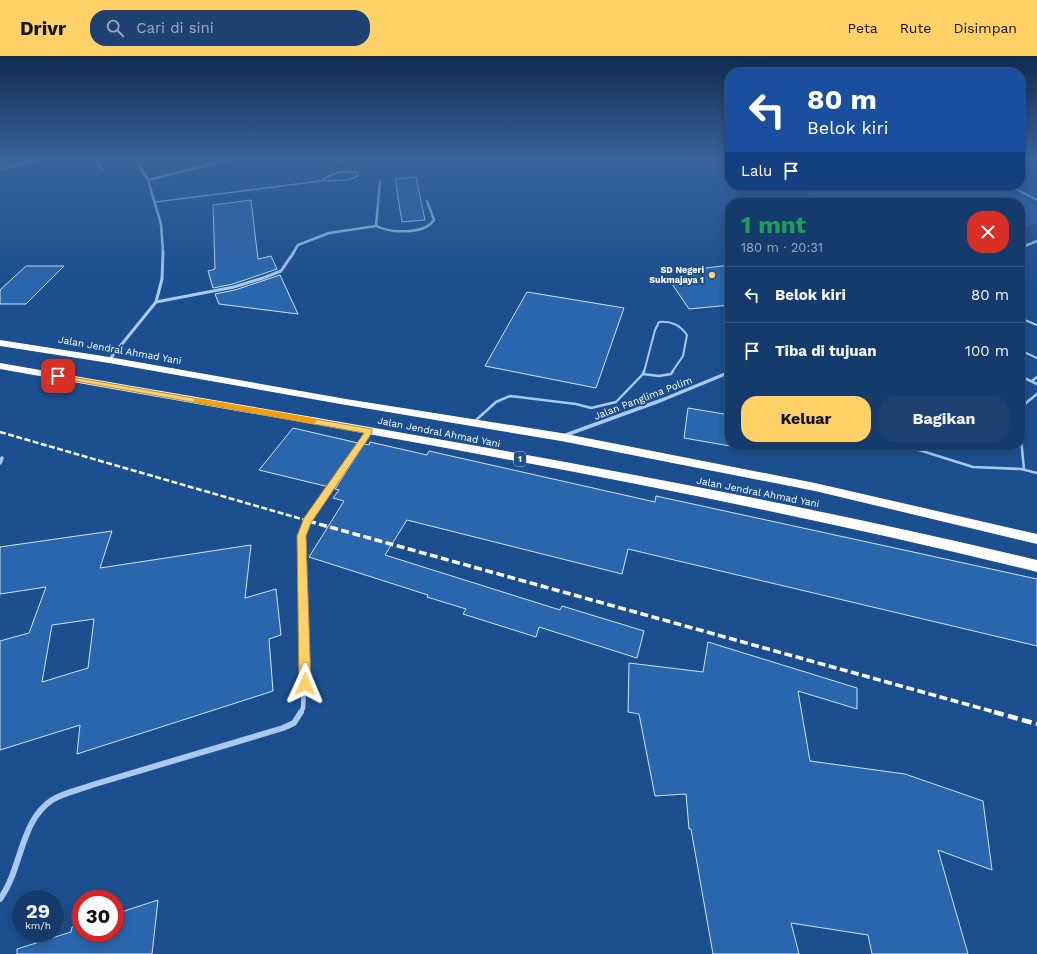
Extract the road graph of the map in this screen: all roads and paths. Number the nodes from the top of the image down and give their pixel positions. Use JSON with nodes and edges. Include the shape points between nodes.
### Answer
{"nodes":[{"id":1,"x":172,"y":200,"type":"edge"},
{"id":2,"x":378,"y":200,"type":"edge"},
{"id":3,"x":427,"y":201,"type":"dead end"},
{"id":4,"x":156,"y":202,"type":"joint"},
{"id":5,"x":376,"y":226,"type":"junction"},
{"id":6,"x":1037,"y":241,"type":"edge"},
{"id":7,"x":1025,"y":246,"type":"edge"},
{"id":8,"x":156,"y":302,"type":"junction"},
{"id":9,"x":1025,"y":320,"type":"edge"},
{"id":10,"x":1037,"y":325,"type":"edge"},
{"id":11,"x":0,"y":343,"type":"edge"},
{"id":12,"x":1025,"y":352,"type":"edge"},
{"id":13,"x":1037,"y":358,"type":"edge"},
{"id":14,"x":109,"y":360,"type":"junction"},
{"id":15,"x":0,"y":366,"type":"edge"},
{"id":16,"x":643,"y":374,"type":"junction"},
{"id":17,"x":725,"y":374,"type":"edge"},
{"id":18,"x":1037,"y":377,"type":"edge"},
{"id":19,"x":1025,"y":378,"type":"edge"},
{"id":20,"x":1032,"y":381,"type":"junction"},
{"id":21,"x":1037,"y":384,"type":"edge"},
{"id":22,"x":1037,"y":394,"type":"edge"},
{"id":23,"x":1025,"y":404,"type":"edge"},
{"id":24,"x":474,"y":422,"type":"junction"},
{"id":25,"x":369,"y":431,"type":"junction"},
{"id":26,"x":561,"y":437,"type":"junction"},
{"id":27,"x":919,"y":450,"type":"edge"},
{"id":28,"x":1022,"y":450,"type":"edge"},
{"id":29,"x":2,"y":458,"type":"dead end"},
{"id":30,"x":0,"y":463,"type":"edge"},
{"id":31,"x":1024,"y":469,"type":"junction"},
{"id":32,"x":1037,"y":473,"type":"edge"},
{"id":33,"x":1037,"y":539,"type":"edge"},
{"id":34,"x":1037,"y":566,"type":"edge"},
{"id":35,"x":0,"y":899,"type":"edge"}],
"edges":[{"from":1,"to":4,"type":"lane"},
{"from":2,"to":5,"type":"street"},
{"from":3,"to":5,"type":"street","via":[[434,220],[429,227],[388,231]]},
{"from":4,"to":8,"type":"street","via":[[164,252],[162,279]]},
{"from":5,"to":8,"type":"street","via":[[329,233],[298,245],[281,271],[264,278],[234,287]]},
{"from":6,"to":7,"type":"street"},
{"from":8,"to":14,"type":"street"},
{"from":9,"to":10,"type":"lane"},
{"from":11,"to":14,"type":"highway","name":"Jalan Jendral Ahmad Yani"},
{"from":12,"to":13,"type":"lane"},
{"from":14,"to":24,"type":"highway","name":"Jalan Jendral Ahmad Yani"},
{"from":15,"to":25,"type":"highway","name":"Jalan Jendral Ahmad Yani","number":"1"},
{"from":16,"to":16,"type":"lane","via":[[659,322],[668,321],[683,329],[687,335],[683,356],[671,374]]},
{"from":16,"to":24,"type":"lane","via":[[616,402],[591,408],[510,396],[496,402]]},
{"from":17,"to":26,"type":"street","name":"Jalan Panglima Polim"},
{"from":18,"to":20,"type":"lane"},
{"from":19,"to":20,"type":"lane"},
{"from":20,"to":21,"type":"lane"},
{"from":22,"to":23,"type":"lane"},
{"from":24,"to":26,"type":"highway","name":"Jalan Jendral Ahmad Yani"},
{"from":25,"to":34,"type":"highway","name":"Jalan Jendral Ahmad Yani","number":"1","via":[[738,500],[879,529]]},
{"from":25,"to":35,"type":"street","via":[[307,521],[301,536],[305,673],[303,708],[300,716],[294,723],[283,728],[92,785],[47,804],[33,821],[22,845],[9,886]]},
{"from":26,"to":33,"type":"highway","name":"Jalan Jendral Ahmad Yani","via":[[815,487]]},
{"from":27,"to":31,"type":"lane","via":[[972,467]]},
{"from":28,"to":31,"type":"lane"},
{"from":29,"to":30,"type":"street"},
{"from":31,"to":32,"type":"lane"}]}
